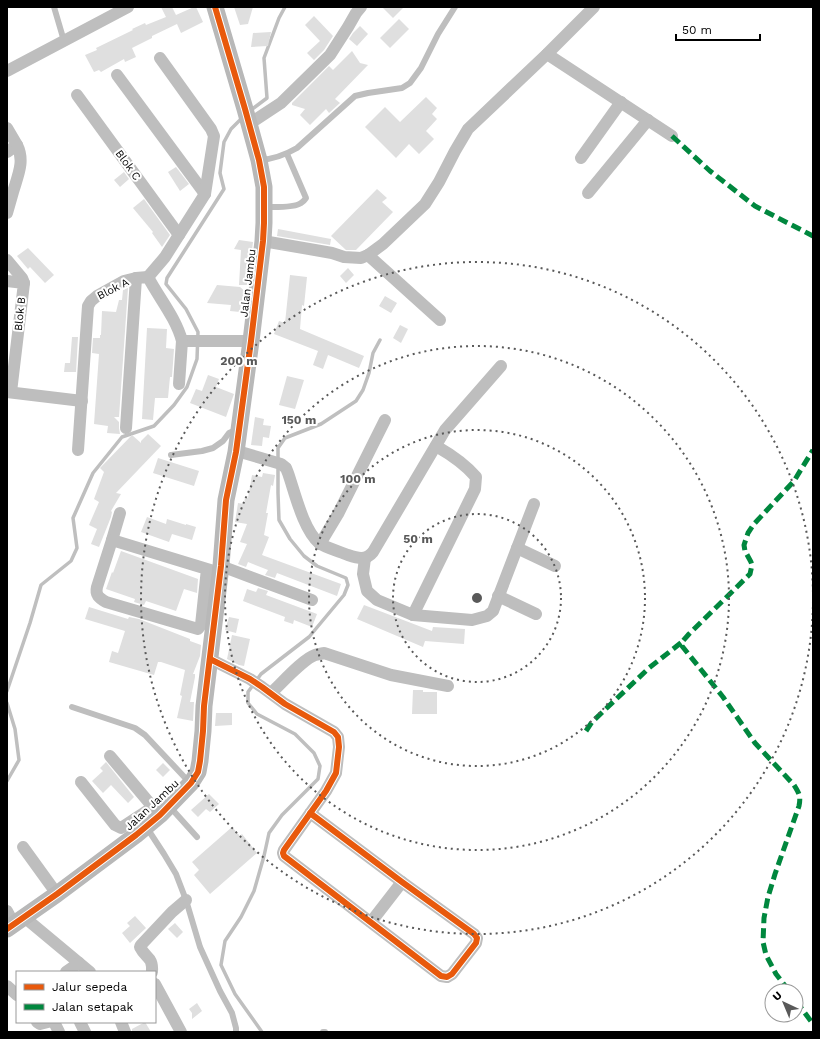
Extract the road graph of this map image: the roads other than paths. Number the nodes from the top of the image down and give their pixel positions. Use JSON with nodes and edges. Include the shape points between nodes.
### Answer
{"nodes":[{"id":1,"x":54,"y":7,"type":"edge"},
{"id":2,"x":128,"y":7,"type":"edge"},
{"id":3,"x":215,"y":7,"type":"edge"},
{"id":4,"x":361,"y":7,"type":"edge"},
{"id":5,"x":455,"y":7,"type":"edge"},
{"id":6,"x":594,"y":7,"type":"edge"},
{"id":7,"x":64,"y":41,"type":"junction"},
{"id":8,"x":547,"y":54,"type":"junction"},
{"id":9,"x":160,"y":58,"type":"dead end"},
{"id":10,"x":7,"y":71,"type":"edge"},
{"id":11,"x":117,"y":76,"type":"dead end"},
{"id":12,"x":77,"y":95,"type":"dead end"},
{"id":13,"x":621,"y":102,"type":"junction"},
{"id":14,"x":248,"y":117,"type":"junction"},
{"id":15,"x":648,"y":120,"type":"junction"},
{"id":16,"x":7,"y":128,"type":"edge"},
{"id":17,"x":672,"y":136,"type":"dead end"},
{"id":18,"x":17,"y":145,"type":"junction"},
{"id":19,"x":7,"y":152,"type":"edge"},
{"id":20,"x":287,"y":154,"type":"junction"},
{"id":21,"x":581,"y":158,"type":"dead end"},
{"id":22,"x":259,"y":160,"type":"junction"},
{"id":23,"x":205,"y":194,"type":"junction"},
{"id":24,"x":588,"y":194,"type":"dead end"},
{"id":25,"x":263,"y":207,"type":"junction"},
{"id":26,"x":7,"y":213,"type":"edge"},
{"id":27,"x":179,"y":235,"type":"junction"},
{"id":28,"x":263,"y":240,"type":"junction"},
{"id":29,"x":368,"y":255,"type":"junction"},
{"id":30,"x":7,"y":260,"type":"edge"},
{"id":31,"x":148,"y":277,"type":"junction"},
{"id":32,"x":136,"y":278,"type":"junction"},
{"id":33,"x":7,"y":281,"type":"edge"},
{"id":34,"x":24,"y":283,"type":"junction"},
{"id":35,"x":440,"y":320,"type":"dead end"},
{"id":36,"x":186,"y":341,"type":"junction"},
{"id":37,"x":251,"y":341,"type":"junction"},
{"id":38,"x":501,"y":366,"type":"dead end"},
{"id":39,"x":179,"y":384,"type":"dead end"},
{"id":40,"x":9,"y":392,"type":"edge"},
{"id":41,"x":82,"y":401,"type":"junction"},
{"id":42,"x":385,"y":420,"type":"dead end"},
{"id":43,"x":126,"y":428,"type":"dead end"},
{"id":44,"x":239,"y":429,"type":"junction"},
{"id":45,"x":436,"y":446,"type":"junction"},
{"id":46,"x":78,"y":450,"type":"dead end"},
{"id":47,"x":236,"y":452,"type":"junction"},
{"id":48,"x":171,"y":455,"type":"dead end"},
{"id":49,"x":534,"y":504,"type":"dead end"},
{"id":50,"x":120,"y":513,"type":"dead end"},
{"id":51,"x":112,"y":540,"type":"junction"},
{"id":52,"x":320,"y":544,"type":"junction"},
{"id":53,"x":517,"y":548,"type":"junction"},
{"id":54,"x":365,"y":558,"type":"junction"},
{"id":55,"x":555,"y":566,"type":"dead end"},
{"id":56,"x":216,"y":569,"type":"junction"},
{"id":57,"x":498,"y":596,"type":"junction"},
{"id":58,"x":312,"y":600,"type":"dead end"},
{"id":59,"x":536,"y":614,"type":"dead end"},
{"id":60,"x":413,"y":615,"type":"junction"},
{"id":61,"x":210,"y":659,"type":"junction"},
{"id":62,"x":448,"y":686,"type":"dead end"},
{"id":63,"x":266,"y":690,"type":"junction"},
{"id":64,"x":72,"y":707,"type":"dead end"},
{"id":65,"x":110,"y":756,"type":"dead end"},
{"id":66,"x":81,"y":782,"type":"dead end"},
{"id":67,"x":190,"y":783,"type":"junction"},
{"id":68,"x":161,"y":809,"type":"junction"},
{"id":69,"x":310,"y":813,"type":"junction"},
{"id":70,"x":146,"y":827,"type":"junction"},
{"id":71,"x":197,"y":837,"type":"dead end"},
{"id":72,"x":23,"y":847,"type":"dead end"},
{"id":73,"x":402,"y":882,"type":"junction"},
{"id":74,"x":57,"y":894,"type":"junction"},
{"id":75,"x":186,"y":900,"type":"junction"},
{"id":76,"x":13,"y":920,"type":"edge"},
{"id":77,"x":371,"y":922,"type":"junction"},
{"id":78,"x":79,"y":963,"type":"junction"},
{"id":79,"x":67,"y":971,"type":"edge"},
{"id":80,"x":89,"y":971,"type":"edge"},
{"id":81,"x":152,"y":971,"type":"edge"},
{"id":82,"x":7,"y":986,"type":"edge"},
{"id":83,"x":156,"y":986,"type":"edge"},
{"id":84,"x":16,"y":994,"type":"edge"},
{"id":85,"x":54,"y":1023,"type":"edge"},
{"id":86,"x":80,"y":1023,"type":"edge"},
{"id":87,"x":237,"y":1031,"type":"edge"},
{"id":88,"x":59,"y":1032,"type":"edge"},
{"id":89,"x":85,"y":1032,"type":"edge"},
{"id":90,"x":181,"y":1032,"type":"edge"}],
"edges":[{"from":1,"to":7,"type":"lane"},
{"from":2,"to":7,"type":"street"},
{"from":3,"to":14,"type":"street","name":"Jalan Jambu"},
{"from":4,"to":14,"type":"street","via":[[330,55],[281,103]]},
{"from":5,"to":20,"type":"lane","via":[[410,83],[402,88],[355,96]]},
{"from":6,"to":8,"type":"street"},
{"from":7,"to":10,"type":"street"},
{"from":8,"to":13,"type":"street"},
{"from":8,"to":29,"type":"street","via":[[468,129],[425,204]]},
{"from":9,"to":23,"type":"street","via":[[214,136]]},
{"from":11,"to":23,"type":"street"},
{"from":12,"to":27,"type":"street","name":"Blok C"},
{"from":13,"to":15,"type":"street"},
{"from":13,"to":21,"type":"street"},
{"from":14,"to":22,"type":"street","name":"Jalan Jambu"},
{"from":15,"to":17,"type":"street"},
{"from":15,"to":24,"type":"street"},
{"from":16,"to":18,"type":"street"},
{"from":18,"to":19,"type":"street"},
{"from":18,"to":26,"type":"street","via":[[21,164]]},
{"from":20,"to":22,"type":"lane"},
{"from":20,"to":25,"type":"lane","via":[[306,198],[303,203],[297,205]]},
{"from":22,"to":25,"type":"street","name":"Jalan Jambu","via":[[264,187]]},
{"from":23,"to":27,"type":"street"},
{"from":25,"to":28,"type":"street","name":"Jalan Jambu"},
{"from":27,"to":31,"type":"street"},
{"from":28,"to":29,"type":"street","via":[[344,257],[361,258]]},
{"from":28,"to":37,"type":"street","name":"Jalan Jambu"},
{"from":29,"to":35,"type":"street"},
{"from":30,"to":34,"type":"street","name":"Blok B"},
{"from":31,"to":32,"type":"street"},
{"from":31,"to":36,"type":"street"},
{"from":32,"to":41,"type":"street","name":"Blok A","via":[[124,281],[90,301]]},
{"from":32,"to":43,"type":"street","name":"Blok A"},
{"from":33,"to":34,"type":"street","name":"Blok B"},
{"from":34,"to":40,"type":"street","name":"Blok B"},
{"from":36,"to":37,"type":"street"},
{"from":36,"to":39,"type":"street"},
{"from":37,"to":44,"type":"street","name":"Jalan Jambu"},
{"from":38,"to":45,"type":"street","via":[[446,430]]},
{"from":40,"to":41,"type":"street","name":"Blok B"},
{"from":41,"to":46,"type":"street","name":"Blok A"},
{"from":42,"to":52,"type":"street","via":[[338,514]]},
{"from":44,"to":47,"type":"street","name":"Jalan Jambu"},
{"from":44,"to":48,"type":"lane","via":[[229,433],[213,448]]},
{"from":45,"to":54,"type":"street","via":[[373,552]]},
{"from":45,"to":60,"type":"street","via":[[472,472],[476,477],[475,489]]},
{"from":47,"to":52,"type":"street","via":[[281,464],[286,468],[305,523]]},
{"from":47,"to":56,"type":"street","name":"Jalan Jambu"},
{"from":49,"to":53,"type":"street"},
{"from":50,"to":51,"type":"street"},
{"from":51,"to":56,"type":"street"},
{"from":51,"to":56,"type":"street","via":[[96,590],[98,597],[106,602],[194,629],[201,625]]},
{"from":52,"to":54,"type":"street","via":[[356,558]]},
{"from":53,"to":55,"type":"street"},
{"from":53,"to":57,"type":"street"},
{"from":54,"to":60,"type":"street","via":[[363,574],[367,591],[377,600]]},
{"from":56,"to":58,"type":"street"},
{"from":56,"to":61,"type":"street","name":"Jalan Jambu"},
{"from":57,"to":59,"type":"street"},
{"from":57,"to":60,"type":"street","via":[[493,611],[487,616],[472,620]]},
{"from":61,"to":63,"type":"street"},
{"from":61,"to":67,"type":"street","name":"Jalan Jambu","via":[[200,761],[198,772]]},
{"from":62,"to":63,"type":"street","via":[[391,675],[324,653],[308,658]]},
{"from":63,"to":69,"type":"street","via":[[284,704],[334,732],[338,737],[336,773]]},
{"from":64,"to":67,"type":"lane","via":[[135,728]]},
{"from":65,"to":68,"type":"street","via":[[147,798]]},
{"from":66,"to":68,"type":"street","via":[[115,825],[121,828]]},
{"from":67,"to":68,"type":"street","name":"Jalan Jambu"},
{"from":68,"to":70,"type":"street","name":"Jalan Jambu"},
{"from":68,"to":71,"type":"lane"},
{"from":69,"to":73,"type":"street"},
{"from":69,"to":77,"type":"street","via":[[283,855]]},
{"from":70,"to":74,"type":"street","name":"Jalan Jambu"},
{"from":70,"to":75,"type":"lane","via":[[176,874]]},
{"from":72,"to":74,"type":"street"},
{"from":73,"to":77,"type":"street"},
{"from":73,"to":77,"type":"street","via":[[474,934],[476,943],[466,956],[452,974],[447,977],[441,976]]},
{"from":74,"to":76,"type":"street","name":"Jalan Jambu"},
{"from":75,"to":81,"type":"street","via":[[140,947],[151,960]]},
{"from":75,"to":87,"type":"lane","via":[[200,947],[232,1013]]},
{"from":76,"to":78,"type":"street"},
{"from":78,"to":79,"type":"street"},
{"from":78,"to":80,"type":"street"},
{"from":82,"to":84,"type":"street"},
{"from":83,"to":90,"type":"street"},
{"from":85,"to":88,"type":"street"},
{"from":86,"to":89,"type":"street"}]}
